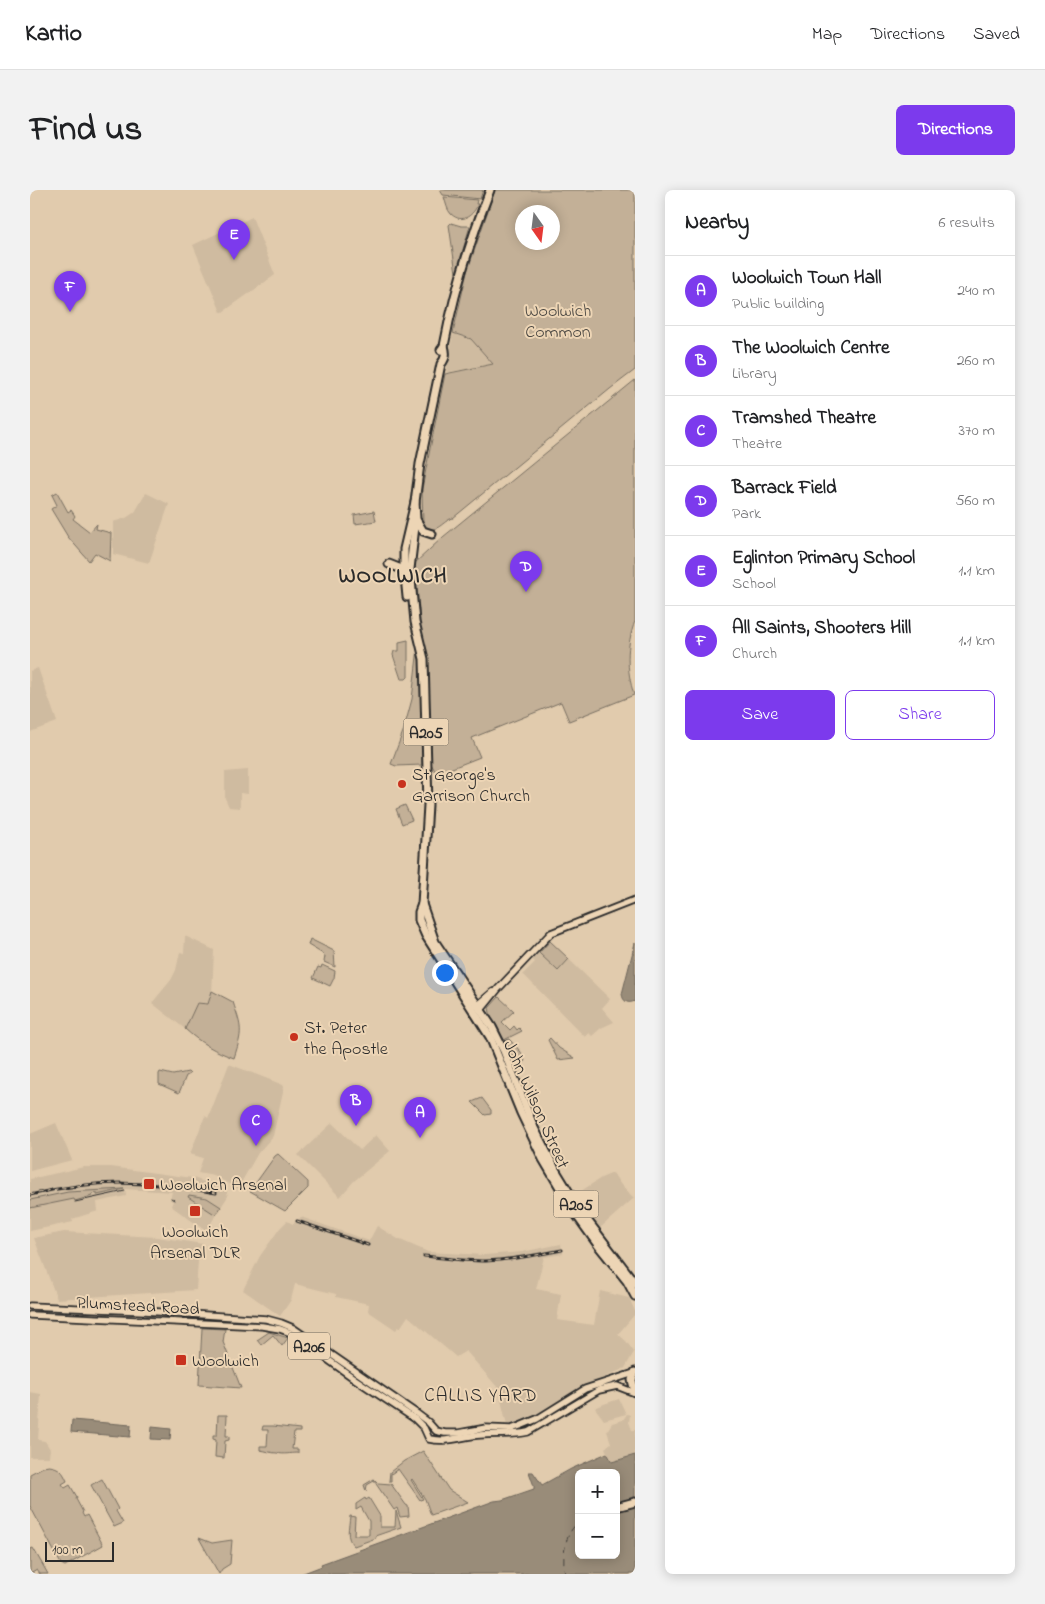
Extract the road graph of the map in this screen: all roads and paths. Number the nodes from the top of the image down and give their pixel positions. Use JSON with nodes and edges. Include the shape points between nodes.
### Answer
{"nodes":[{"id":1,"x":490,"y":190,"type":"edge"},
{"id":2,"x":415,"y":502,"type":"junction"},
{"id":3,"x":416,"y":518,"type":"junction"},
{"id":4,"x":432,"y":534,"type":"dead end"},
{"id":5,"x":388,"y":564,"type":"dead end"},
{"id":6,"x":405,"y":574,"type":"junction"},
{"id":7,"x":420,"y":643,"type":"junction"},
{"id":8,"x":635,"y":900,"type":"edge"},
{"id":9,"x":422,"y":904,"type":"junction"},
{"id":10,"x":480,"y":1008,"type":"junction"},
{"id":11,"x":635,"y":1284,"type":"edge"},
{"id":12,"x":635,"y":1296,"type":"edge"},
{"id":13,"x":30,"y":1306,"type":"edge"},
{"id":14,"x":30,"y":1315,"type":"edge"},
{"id":15,"x":635,"y":1372,"type":"edge"},
{"id":16,"x":367,"y":1384,"type":"junction"},
{"id":17,"x":635,"y":1392,"type":"edge"},
{"id":18,"x":435,"y":1430,"type":"junction"},
{"id":19,"x":430,"y":1437,"type":"junction"},
{"id":20,"x":635,"y":1502,"type":"edge"},
{"id":21,"x":620,"y":1506,"type":"dead end"}],
"edges":[{"from":1,"to":2,"type":"highway","number":"A205","via":[[458,284],[440,358]]},
{"from":2,"to":3,"type":"highway","number":"A205"},
{"from":2,"to":6,"type":"highway","number":"A205","via":[[404,549]]},
{"from":3,"to":4,"type":"highway","via":[[423,531]]},
{"from":3,"to":7,"type":"highway","number":"A205","via":[[410,569]]},
{"from":5,"to":6,"type":"highway"},
{"from":6,"to":7,"type":"highway","number":"A205","via":[[411,623]]},
{"from":7,"to":9,"type":"highway","number":"A205","via":[[424,667],[428,805]]},
{"from":8,"to":10,"type":"main road","via":[[548,936]]},
{"from":9,"to":10,"type":"highway","name":"John Wilson Street","number":"A205","via":[[428,926],[442,952]]},
{"from":9,"to":12,"type":"highway","name":"John Wilson Street","number":"A205","via":[[419,920],[430,944],[490,1037],[542,1159],[580,1220]]},
{"from":10,"to":11,"type":"highway","name":"John Wilson Street","number":"A205","via":[[504,1051],[534,1128],[556,1171],[582,1214]]},
{"from":13,"to":16,"type":"main road","name":"Plumstead Road","number":"A206","via":[[145,1311],[281,1323],[293,1328]]},
{"from":14,"to":16,"type":"main road","name":"Plumstead Road","number":"A206","via":[[268,1326],[291,1333]]},
{"from":15,"to":17,"type":"highway","via":[[632,1380]]},
{"from":15,"to":18,"type":"main road","via":[[585,1389],[537,1419],[511,1429],[486,1428],[459,1433]]},
{"from":16,"to":18,"type":"main road","number":"A206","via":[[428,1422]]},
{"from":16,"to":19,"type":"main road","number":"A206","via":[[415,1419]]},
{"from":17,"to":19,"type":"main road","via":[[617,1386],[599,1390],[535,1429],[522,1433],[443,1441]]},
{"from":18,"to":19,"type":"main road","via":[[437,1436]]},
{"from":20,"to":21,"type":"highway"}]}
